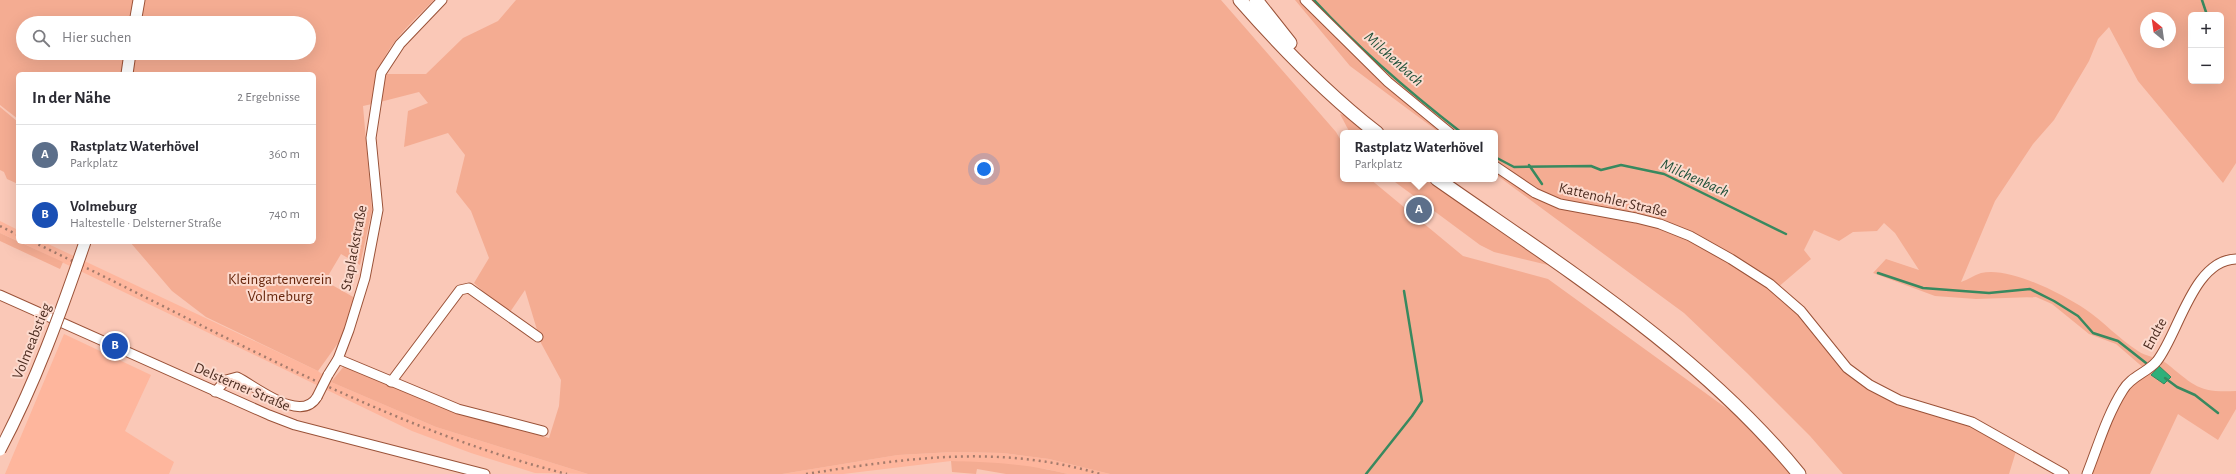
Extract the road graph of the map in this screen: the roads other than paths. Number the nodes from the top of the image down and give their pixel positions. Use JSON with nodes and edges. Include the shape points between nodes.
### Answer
{"nodes":[{"id":1,"x":139,"y":0,"type":"edge"},
{"id":2,"x":442,"y":0,"type":"edge"},
{"id":3,"x":1240,"y":0,"type":"edge"},
{"id":4,"x":1256,"y":0,"type":"edge"},
{"id":5,"x":1305,"y":0,"type":"edge"},
{"id":6,"x":136,"y":16,"type":"edge"},
{"id":7,"x":129,"y":60,"type":"edge"},
{"id":8,"x":127,"y":72,"type":"edge"},
{"id":9,"x":1374,"y":130,"type":"edge"},
{"id":10,"x":1386,"y":130,"type":"edge"},
{"id":11,"x":1446,"y":130,"type":"edge"},
{"id":12,"x":1498,"y":168,"type":"edge"},
{"id":13,"x":1441,"y":182,"type":"edge"},
{"id":14,"x":1454,"y":182,"type":"edge"},
{"id":15,"x":84,"y":244,"type":"edge"},
{"id":16,"x":2236,"y":259,"type":"edge"},
{"id":17,"x":0,"y":295,"type":"edge"},
{"id":18,"x":538,"y":337,"type":"dead end"},
{"id":19,"x":338,"y":359,"type":"junction"},
{"id":20,"x":391,"y":382,"type":"junction"},
{"id":21,"x":215,"y":392,"type":"junction"},
{"id":22,"x":543,"y":431,"type":"dead end"},
{"id":23,"x":0,"y":450,"type":"edge"},
{"id":24,"x":485,"y":474,"type":"edge"},
{"id":25,"x":1799,"y":474,"type":"edge"},
{"id":26,"x":1810,"y":474,"type":"edge"},
{"id":27,"x":2064,"y":474,"type":"edge"},
{"id":28,"x":2087,"y":474,"type":"edge"}],
"edges":[{"from":1,"to":6,"type":"main road"},
{"from":2,"to":19,"type":"street","name":"Staplackstraße","via":[[389,57],[381,74],[371,138],[378,210],[364,279]]},
{"from":3,"to":9,"type":"highway","via":[[1268,33],[1307,71]]},
{"from":4,"to":10,"type":"highway","via":[[1312,67]]},
{"from":5,"to":11,"type":"street","via":[[1388,82]]},
{"from":7,"to":8,"type":"main road"},
{"from":12,"to":27,"type":"street","name":"Kattenohler Straße","via":[[1535,193],[1560,204],[1636,218],[1690,236],[1770,284],[1805,315],[1847,368],[1870,386],[1898,400],[1968,420]]},
{"from":13,"to":25,"type":"highway","via":[[1544,253],[1664,343],[1725,395]]},
{"from":14,"to":26,"type":"highway","via":[[1646,317],[1726,386]]},
{"from":15,"to":23,"type":"main road","name":"Volmeabstieg","bridge":true,"via":[[68,293]]},
{"from":16,"to":28,"type":"street","name":"Endte","via":[[2219,264],[2207,274],[2195,290],[2158,360],[2126,385]]},
{"from":17,"to":21,"type":"street","name":"Delsterner Straße"},
{"from":18,"to":20,"type":"street","via":[[469,288],[460,290]]},
{"from":19,"to":20,"type":"street"},
{"from":19,"to":21,"type":"street","name":"Staplackstraße","bridge":true,"via":[[317,397],[303,408],[290,406],[237,377],[226,380]]},
{"from":20,"to":22,"type":"street","via":[[458,409]]},
{"from":21,"to":24,"type":"street","name":"Delsterner Straße","via":[[295,424]]}]}
